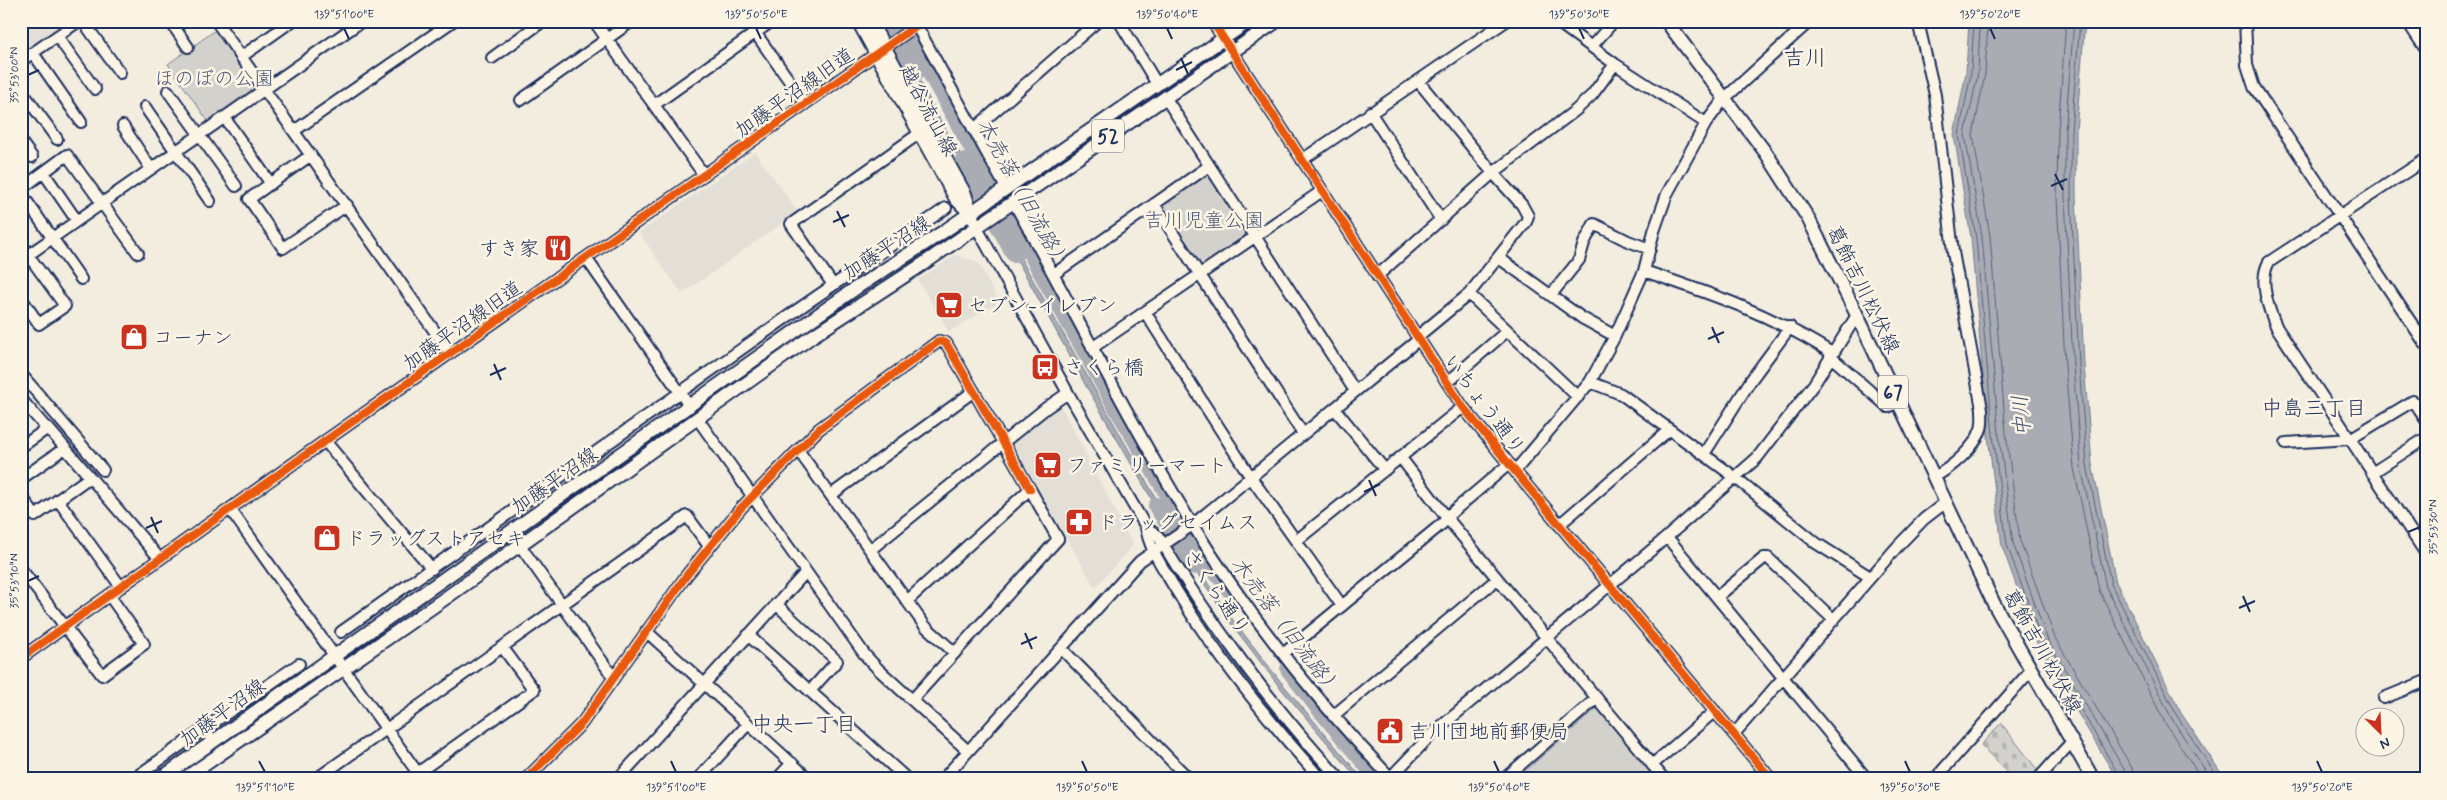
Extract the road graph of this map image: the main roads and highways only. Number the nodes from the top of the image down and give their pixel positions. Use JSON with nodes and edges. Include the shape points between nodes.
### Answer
{"nodes":[{"id":1,"x":858,"y":21,"type":"edge"},
{"id":2,"x":870,"y":21,"type":"edge"},
{"id":3,"x":1249,"y":21,"type":"edge"},
{"id":4,"x":1277,"y":21,"type":"edge"},
{"id":5,"x":1666,"y":21,"type":"edge"},
{"id":6,"x":885,"y":49,"type":"junction"},
{"id":7,"x":970,"y":213,"type":"junction"},
{"id":8,"x":976,"y":226,"type":"junction"},
{"id":9,"x":693,"y":412,"type":"junction"},
{"id":10,"x":160,"y":779,"type":"edge"},
{"id":11,"x":184,"y":779,"type":"edge"},
{"id":12,"x":2093,"y":779,"type":"edge"}],
"edges":[{"from":1,"to":6,"type":"main road","name":"越谷流山線"},
{"from":2,"to":6,"type":"main road","name":"越谷流山線"},
{"from":3,"to":7,"type":"main road","number":"52"},
{"from":4,"to":8,"type":"main road","number":"52"},
{"from":5,"to":12,"type":"main road","name":"葛飾吉川松伏線","number":"67","via":[[1788,184],[1808,218],[1994,604]]},
{"from":6,"to":7,"type":"main road","name":"越谷流山線","via":[[965,194]]},
{"from":6,"to":7,"type":"main road","name":"越谷流山線","via":[[920,133],[956,200]]},
{"from":7,"to":8,"type":"main road","name":"越谷流山線"},
{"from":7,"to":9,"type":"main road","name":"加藤平沼線","via":[[802,327]]},
{"from":8,"to":9,"type":"main road","name":"加藤平沼線"},
{"from":9,"to":10,"type":"main road","name":"加藤平沼線","via":[[383,621]]},
{"from":9,"to":11,"type":"main road","name":"加藤平沼線","via":[[519,544]]}]}
